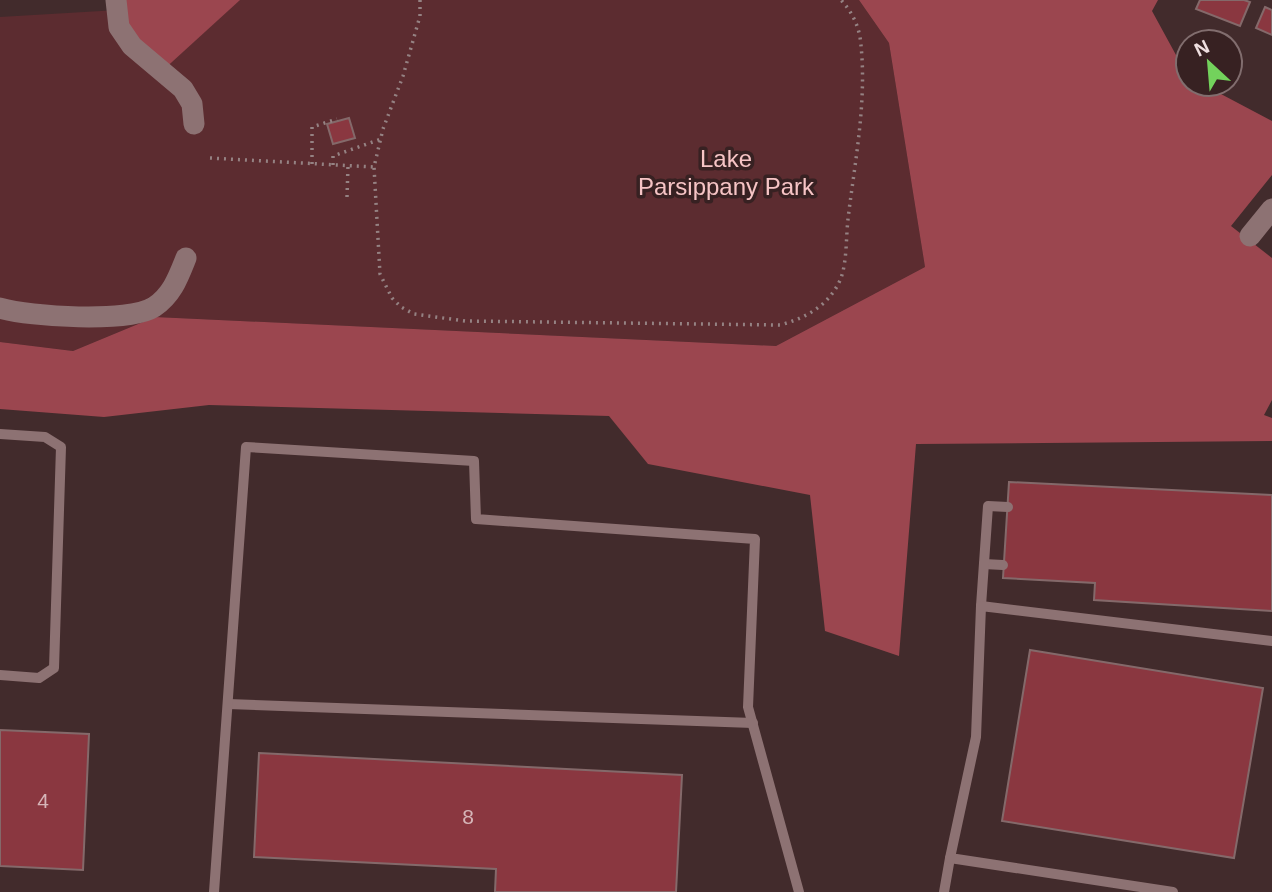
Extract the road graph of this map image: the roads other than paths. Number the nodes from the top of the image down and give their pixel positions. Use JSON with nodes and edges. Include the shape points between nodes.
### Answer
{"nodes":[{"id":1,"x":116,"y":0,"type":"edge"},
{"id":2,"x":194,"y":124,"type":"dead end"},
{"id":3,"x":1272,"y":209,"type":"edge"},
{"id":4,"x":1250,"y":236,"type":"dead end"},
{"id":5,"x":186,"y":258,"type":"dead end"},
{"id":6,"x":0,"y":308,"type":"edge"},
{"id":7,"x":0,"y":434,"type":"edge"},
{"id":8,"x":1008,"y":507,"type":"dead end"},
{"id":9,"x":984,"y":564,"type":"junction"},
{"id":10,"x":1003,"y":565,"type":"dead end"},
{"id":11,"x":981,"y":606,"type":"junction"},
{"id":12,"x":1272,"y":641,"type":"edge"},
{"id":13,"x":0,"y":675,"type":"edge"},
{"id":14,"x":228,"y":704,"type":"junction"},
{"id":15,"x":752,"y":723,"type":"junction"},
{"id":16,"x":950,"y":858,"type":"junction"},
{"id":17,"x":214,"y":892,"type":"edge"},
{"id":18,"x":799,"y":892,"type":"edge"},
{"id":19,"x":944,"y":892,"type":"edge"},
{"id":20,"x":1173,"y":892,"type":"edge"}],
"edges":[{"from":1,"to":2,"type":"street","via":[[119,27],[132,46],[183,89],[192,104]]},
{"from":3,"to":4,"type":"street"},
{"from":5,"to":6,"type":"street","via":[[176,285],[164,299],[138,315],[89,317]]},
{"from":7,"to":13,"type":"lane","via":[[45,437],[61,447],[54,668],[39,678]]},
{"from":8,"to":9,"type":"lane","via":[[988,506]]},
{"from":9,"to":10,"type":"lane"},
{"from":9,"to":11,"type":"lane"},
{"from":11,"to":12,"type":"lane"},
{"from":11,"to":16,"type":"lane","via":[[976,737]]},
{"from":14,"to":15,"type":"lane"},
{"from":14,"to":15,"type":"lane","via":[[246,447],[474,461],[476,519],[755,539],[748,707]]},
{"from":14,"to":17,"type":"lane"},
{"from":15,"to":18,"type":"lane"},
{"from":16,"to":19,"type":"lane"},
{"from":16,"to":20,"type":"lane"}]}
